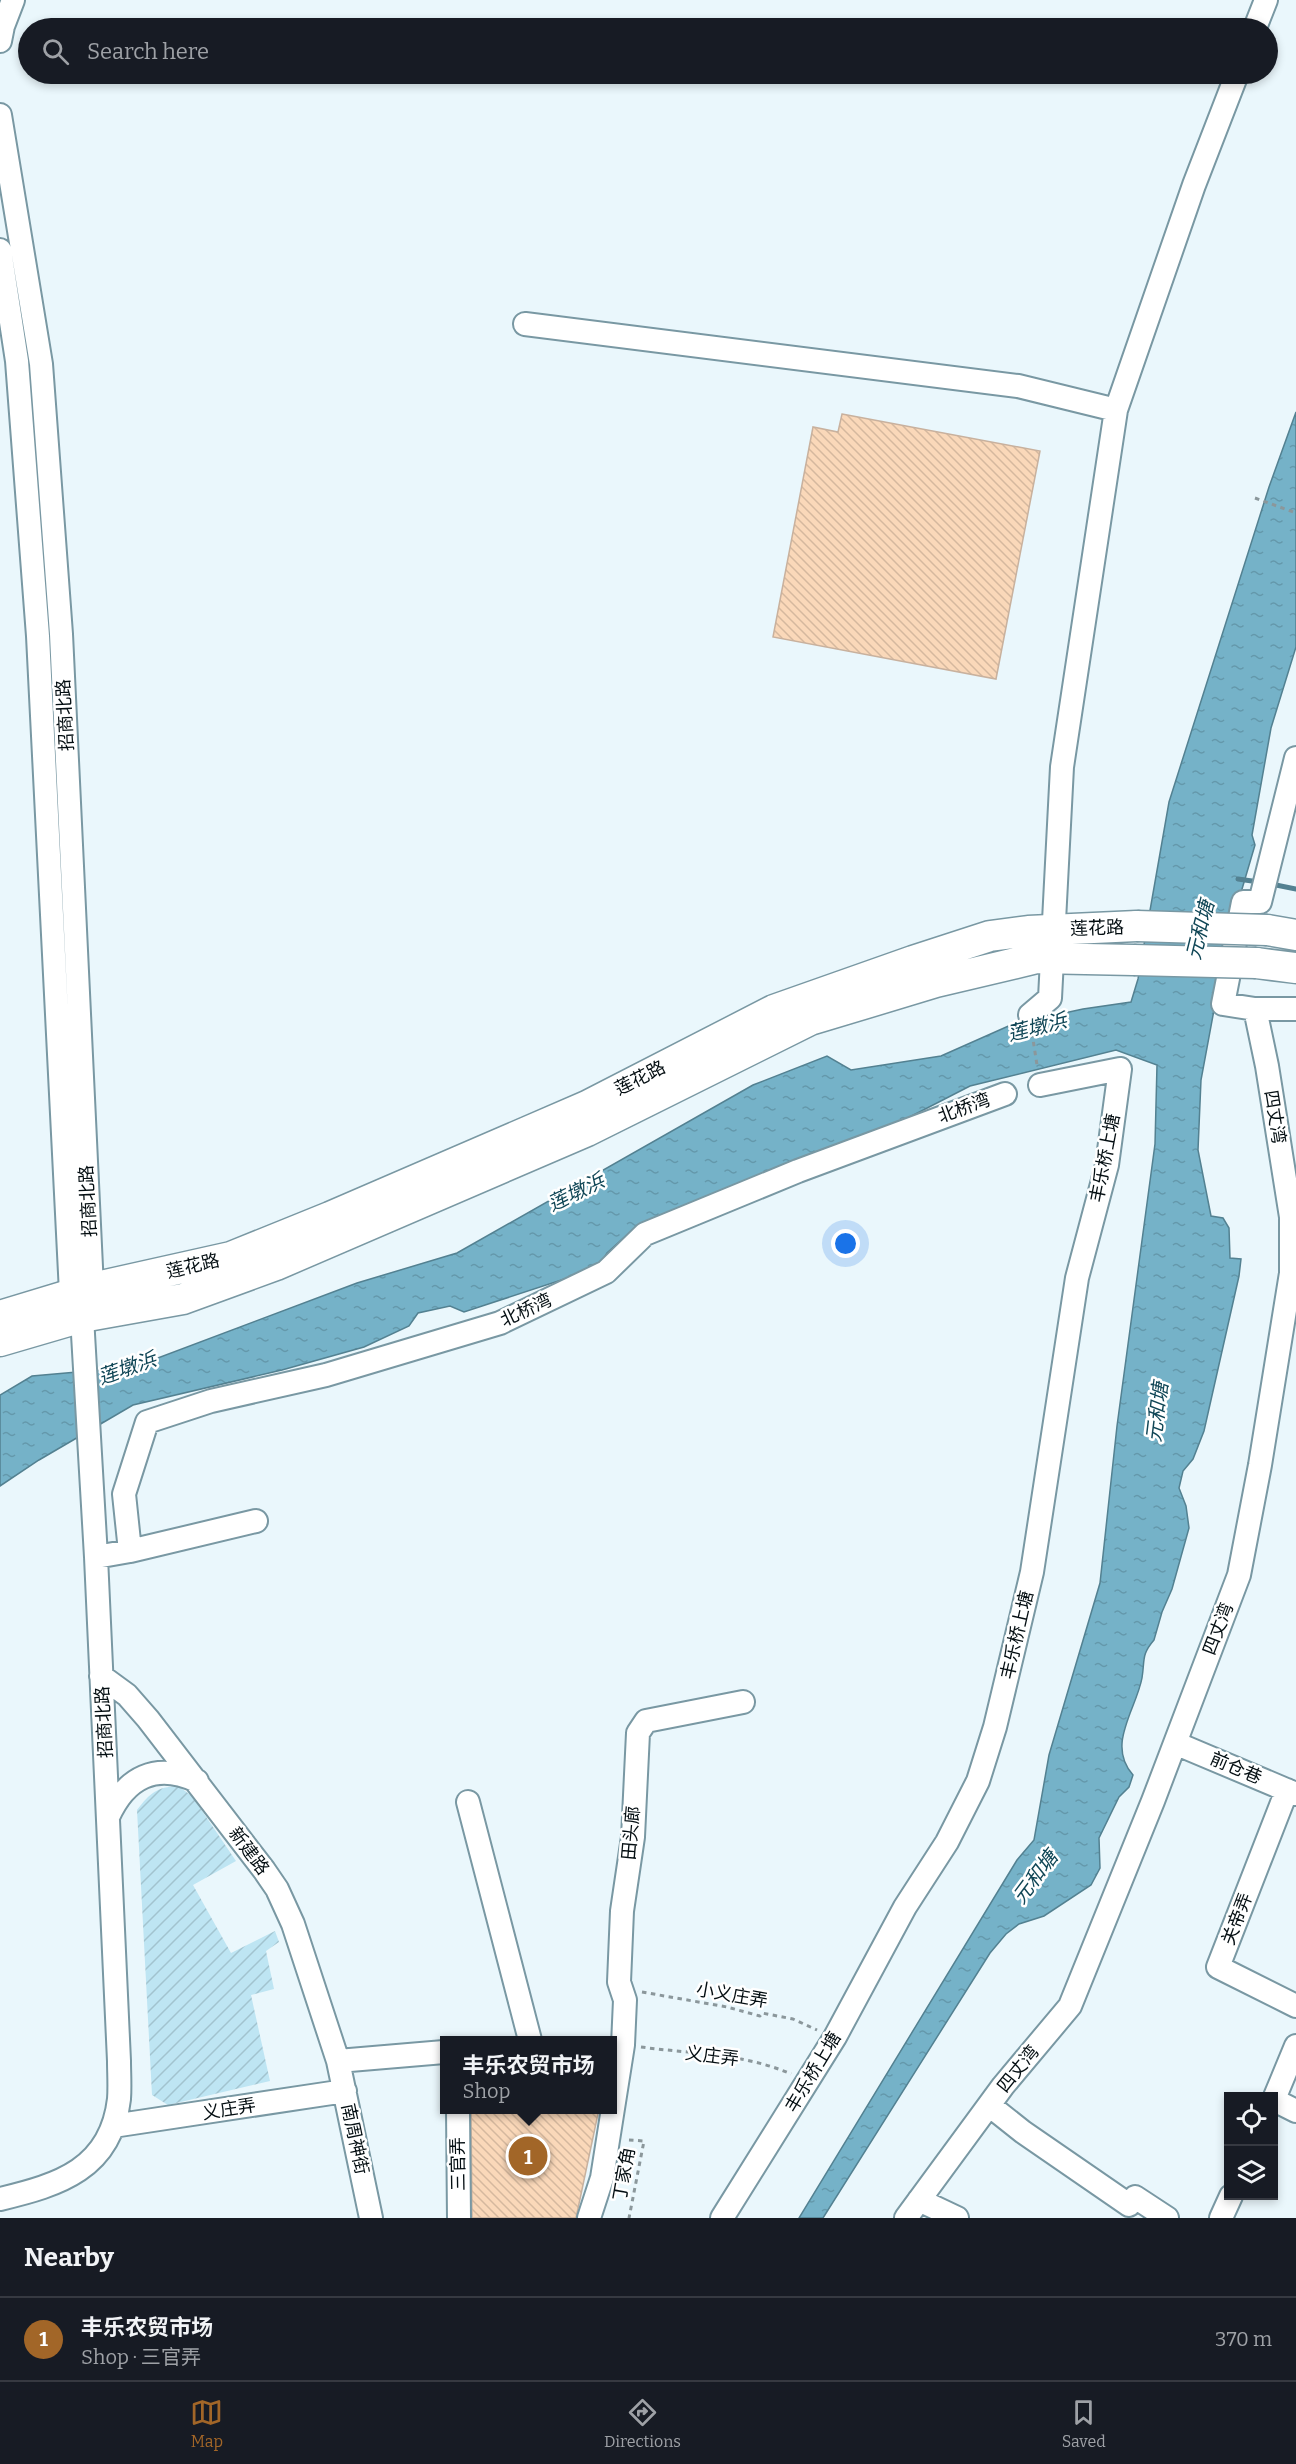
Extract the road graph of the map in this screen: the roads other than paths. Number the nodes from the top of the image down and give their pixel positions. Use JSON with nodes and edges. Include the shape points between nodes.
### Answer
{"nodes":[{"id":1,"x":13,"y":0,"type":"edge"},
{"id":2,"x":1266,"y":0,"type":"edge"},
{"id":3,"x":1259,"y":18,"type":"edge"},
{"id":4,"x":0,"y":41,"type":"edge"},
{"id":5,"x":1233,"y":84,"type":"edge"},
{"id":6,"x":0,"y":115,"type":"edge"},
{"id":7,"x":0,"y":250,"type":"edge"},
{"id":8,"x":525,"y":324,"type":"dead end"},
{"id":9,"x":41,"y":364,"type":"junction"},
{"id":10,"x":9,"y":370,"type":"edge"},
{"id":11,"x":1116,"y":410,"type":"junction"},
{"id":12,"x":1296,"y":758,"type":"edge"},
{"id":13,"x":1264,"y":916,"type":"junction"},
{"id":14,"x":1296,"y":935,"type":"edge"},
{"id":15,"x":1052,"y":944,"type":"junction"},
{"id":16,"x":1296,"y":968,"type":"edge"},
{"id":17,"x":1255,"y":1009,"type":"junction"},
{"id":18,"x":1296,"y":1009,"type":"edge"},
{"id":19,"x":1030,"y":1015,"type":"road end"},
{"id":20,"x":1040,"y":1084,"type":"road end"},
{"id":21,"x":1005,"y":1094,"type":"dead end"},
{"id":22,"x":1293,"y":1273,"type":"edge"},
{"id":23,"x":82,"y":1299,"type":"junction"},
{"id":24,"x":0,"y":1316,"type":"edge"},
{"id":25,"x":0,"y":1341,"type":"edge"},
{"id":26,"x":256,"y":1521,"type":"dead end"},
{"id":27,"x":130,"y":1551,"type":"junction"},
{"id":28,"x":96,"y":1557,"type":"junction"},
{"id":29,"x":101,"y":1676,"type":"junction"},
{"id":30,"x":744,"y":1702,"type":"dead end"},
{"id":31,"x":1175,"y":1743,"type":"junction"},
{"id":32,"x":197,"y":1781,"type":"junction"},
{"id":33,"x":1292,"y":1792,"type":"edge"},
{"id":34,"x":468,"y":1802,"type":"dead end"},
{"id":35,"x":108,"y":1817,"type":"junction"},
{"id":36,"x":1296,"y":2006,"type":"edge"},
{"id":37,"x":529,"y":2036,"type":"edge"},
{"id":38,"x":617,"y":2044,"type":"edge"},
{"id":39,"x":1296,"y":2046,"type":"edge"},
{"id":40,"x":440,"y":2052,"type":"edge"},
{"id":41,"x":338,"y":2061,"type":"junction"},
{"id":42,"x":345,"y":2091,"type":"junction"},
{"id":43,"x":1277,"y":2092,"type":"edge"},
{"id":44,"x":1278,"y":2101,"type":"edge"},
{"id":45,"x":989,"y":2105,"type":"junction"},
{"id":46,"x":1296,"y":2111,"type":"edge"},
{"id":47,"x":458,"y":2114,"type":"edge"},
{"id":48,"x":609,"y":2114,"type":"edge"},
{"id":49,"x":113,"y":2127,"type":"junction"},
{"id":50,"x":0,"y":2199,"type":"edge"},
{"id":51,"x":1229,"y":2200,"type":"edge"},
{"id":52,"x":913,"y":2209,"type":"edge"},
{"id":53,"x":371,"y":2218,"type":"edge"},
{"id":54,"x":459,"y":2218,"type":"edge"},
{"id":55,"x":589,"y":2218,"type":"edge"},
{"id":56,"x":722,"y":2218,"type":"edge"},
{"id":57,"x":957,"y":2218,"type":"edge"},
{"id":58,"x":1167,"y":2218,"type":"edge"},
{"id":59,"x":1221,"y":2218,"type":"edge"}],
"edges":[{"from":1,"to":4,"type":"street"},
{"from":2,"to":3,"type":"street"},
{"from":5,"to":11,"type":"street"},
{"from":6,"to":9,"type":"street","name":"招商北路"},
{"from":7,"to":10,"type":"street","name":"招商北路"},
{"from":8,"to":11,"type":"street","via":[[1018,386]]},
{"from":9,"to":10,"type":"street"},
{"from":9,"to":23,"type":"street","name":"招商北路","via":[[61,634]]},
{"from":10,"to":23,"type":"street","name":"招商北路","via":[[38,636]]},
{"from":11,"to":15,"type":"street","via":[[1062,768]]},
{"from":12,"to":13,"type":"street","via":[[1268,875]]},
{"from":13,"to":14,"type":"main road","name":"莲花路"},
{"from":13,"to":15,"type":"main road","name":"莲花路","bridge":true,"via":[[1137,926]]},
{"from":13,"to":17,"type":"street","via":[[1244,902],[1223,1004]]},
{"from":15,"to":16,"type":"main road","name":"莲花路","bridge":true,"via":[[1134,960],[1256,963]]},
{"from":15,"to":19,"type":"street","via":[[1050,998]]},
{"from":15,"to":23,"type":"main road","name":"莲花路","via":[[1037,958],[936,982],[810,1020],[587,1131],[276,1265],[183,1299]]},
{"from":17,"to":18,"type":"street"},
{"from":17,"to":22,"type":"street","name":"四丈湾","via":[[1291,1217]]},
{"from":20,"to":56,"type":"street","name":"丰乐桥上塘","via":[[1120,1069],[1107,1165],[1077,1278],[1032,1572],[995,1727],[978,1781],[947,1842],[905,1907],[809,2082]]},
{"from":21,"to":27,"type":"street","name":"北桥湾","via":[[798,1171],[645,1234],[606,1272],[500,1323],[337,1372],[211,1401],[147,1422],[124,1494]]},
{"from":22,"to":31,"type":"street","name":"四丈湾","via":[[1239,1575]]},
{"from":23,"to":24,"type":"main road","name":"莲花路"},
{"from":23,"to":25,"type":"main road","name":"莲花路"},
{"from":23,"to":28,"type":"street","name":"招商北路"},
{"from":26,"to":27,"type":"street"},
{"from":27,"to":28,"type":"street"},
{"from":28,"to":29,"type":"street","name":"招商北路"},
{"from":29,"to":32,"type":"street","name":"新建路","via":[[127,1695]]},
{"from":29,"to":35,"type":"street","name":"招商北路"},
{"from":30,"to":38,"type":"street","name":"田头廊","via":[[646,1721],[638,1733],[633,1837],[622,1911],[619,1982],[625,2000]]},
{"from":31,"to":33,"type":"street","name":"前仓巷"},
{"from":31,"to":45,"type":"street","name":"四丈湾","via":[[1070,2006]]},
{"from":32,"to":35,"type":"street","via":[[180,1773],[163,1772],[140,1778],[116,1798]]},
{"from":32,"to":41,"type":"street","name":"新建路","via":[[277,1889],[293,1924]]},
{"from":33,"to":36,"type":"street","name":"关帝弄","via":[[1218,1967]]},
{"from":34,"to":37,"type":"street"},
{"from":35,"to":49,"type":"street","name":"招商北路","via":[[119,2061],[119,2098]]},
{"from":39,"to":43,"type":"street"},
{"from":40,"to":41,"type":"street"},
{"from":41,"to":42,"type":"street","name":"南周神街"},
{"from":42,"to":49,"type":"street","name":"义庄弄"},
{"from":42,"to":53,"type":"street","name":"南周神街"},
{"from":44,"to":46,"type":"street"},
{"from":45,"to":52,"type":"street","name":"四丈湾"},
{"from":45,"to":58,"type":"street","via":[[1129,2205],[1135,2197]]},
{"from":47,"to":54,"type":"street","name":"三官弄"},
{"from":48,"to":55,"type":"street","name":"田头廊","via":[[602,2178]]},
{"from":49,"to":50,"type":"street","via":[[102,2147],[75,2173],[58,2183]]},
{"from":51,"to":59,"type":"street"},
{"from":52,"to":57,"type":"street"}]}
